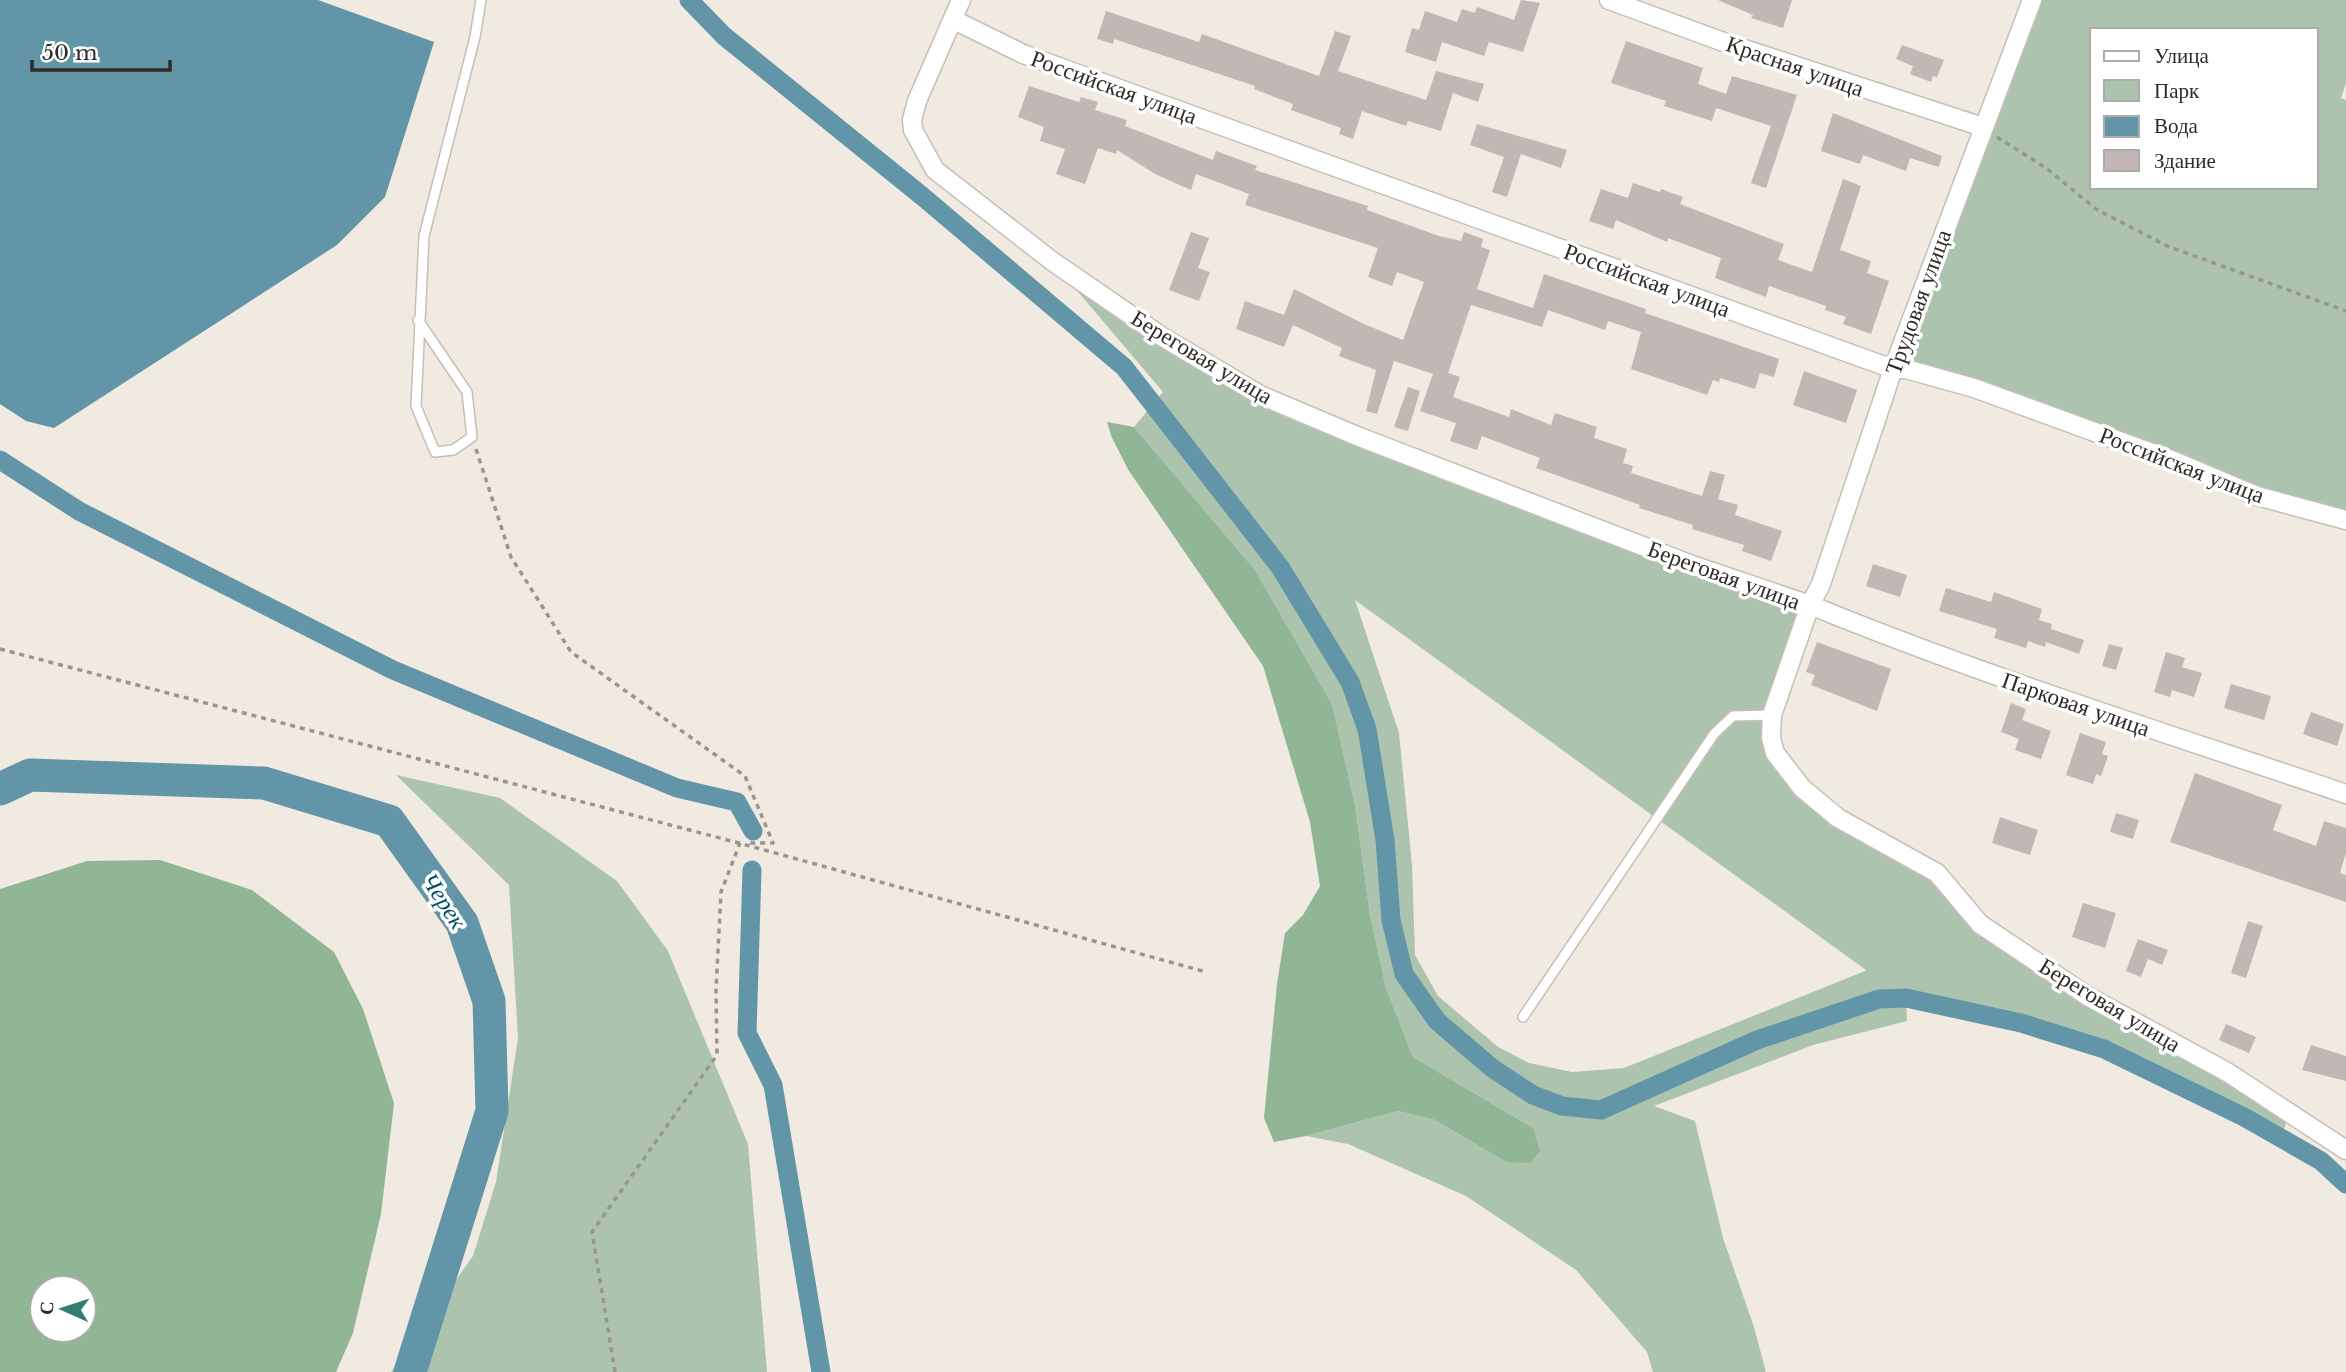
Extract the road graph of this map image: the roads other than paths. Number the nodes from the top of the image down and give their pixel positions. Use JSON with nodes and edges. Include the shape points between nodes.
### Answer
{"nodes":[{"id":1,"x":481,"y":0,"type":"edge"},
{"id":2,"x":961,"y":0,"type":"edge"},
{"id":3,"x":1609,"y":0,"type":"edge"},
{"id":4,"x":2032,"y":0,"type":"edge"},
{"id":5,"x":954,"y":20,"type":"junction"},
{"id":6,"x":1983,"y":127,"type":"junction"},
{"id":7,"x":418,"y":320,"type":"junction"},
{"id":8,"x":1893,"y":369,"type":"junction"},
{"id":9,"x":2346,"y":520,"type":"edge"},
{"id":10,"x":1810,"y":605,"type":"junction"},
{"id":11,"x":1772,"y":715,"type":"junction"},
{"id":12,"x":2346,"y":794,"type":"edge"},
{"id":13,"x":1523,"y":1017,"type":"dead end"},
{"id":14,"x":2346,"y":1150,"type":"edge"}],
"edges":[{"from":1,"to":7,"type":"lane","via":[[424,236]]},
{"from":2,"to":5,"type":"street"},
{"from":3,"to":6,"type":"street","name":"Красная улица"},
{"from":4,"to":6,"type":"street","name":"Трудовая улица"},
{"from":5,"to":8,"type":"street","name":"Российская улица","via":[[1023,54]]},
{"from":5,"to":10,"type":"street","name":"Береговая улица","via":[[912,120],[920,147],[935,170],[1052,261],[1161,336],[1260,395],[1357,436],[1668,556]]},
{"from":6,"to":8,"type":"street","name":"Трудовая улица"},
{"from":7,"to":7,"type":"lane","via":[[415,406],[435,452],[453,450],[472,437],[467,392]]},
{"from":8,"to":9,"type":"street","name":"Российская улица","via":[[1974,388],[2257,496]]},
{"from":8,"to":10,"type":"street","name":"Трудовая улица"},
{"from":10,"to":11,"type":"street","name":"Береговая улица"},
{"from":10,"to":12,"type":"street","name":"Парковая улица","via":[[1914,648]]},
{"from":11,"to":13,"type":"lane","via":[[1733,716],[1714,734]]},
{"from":11,"to":14,"type":"street","name":"Береговая улица","via":[[1775,752],[1802,788],[1839,818],[1937,873],[1980,924],[2089,997],[2227,1072]]}]}
